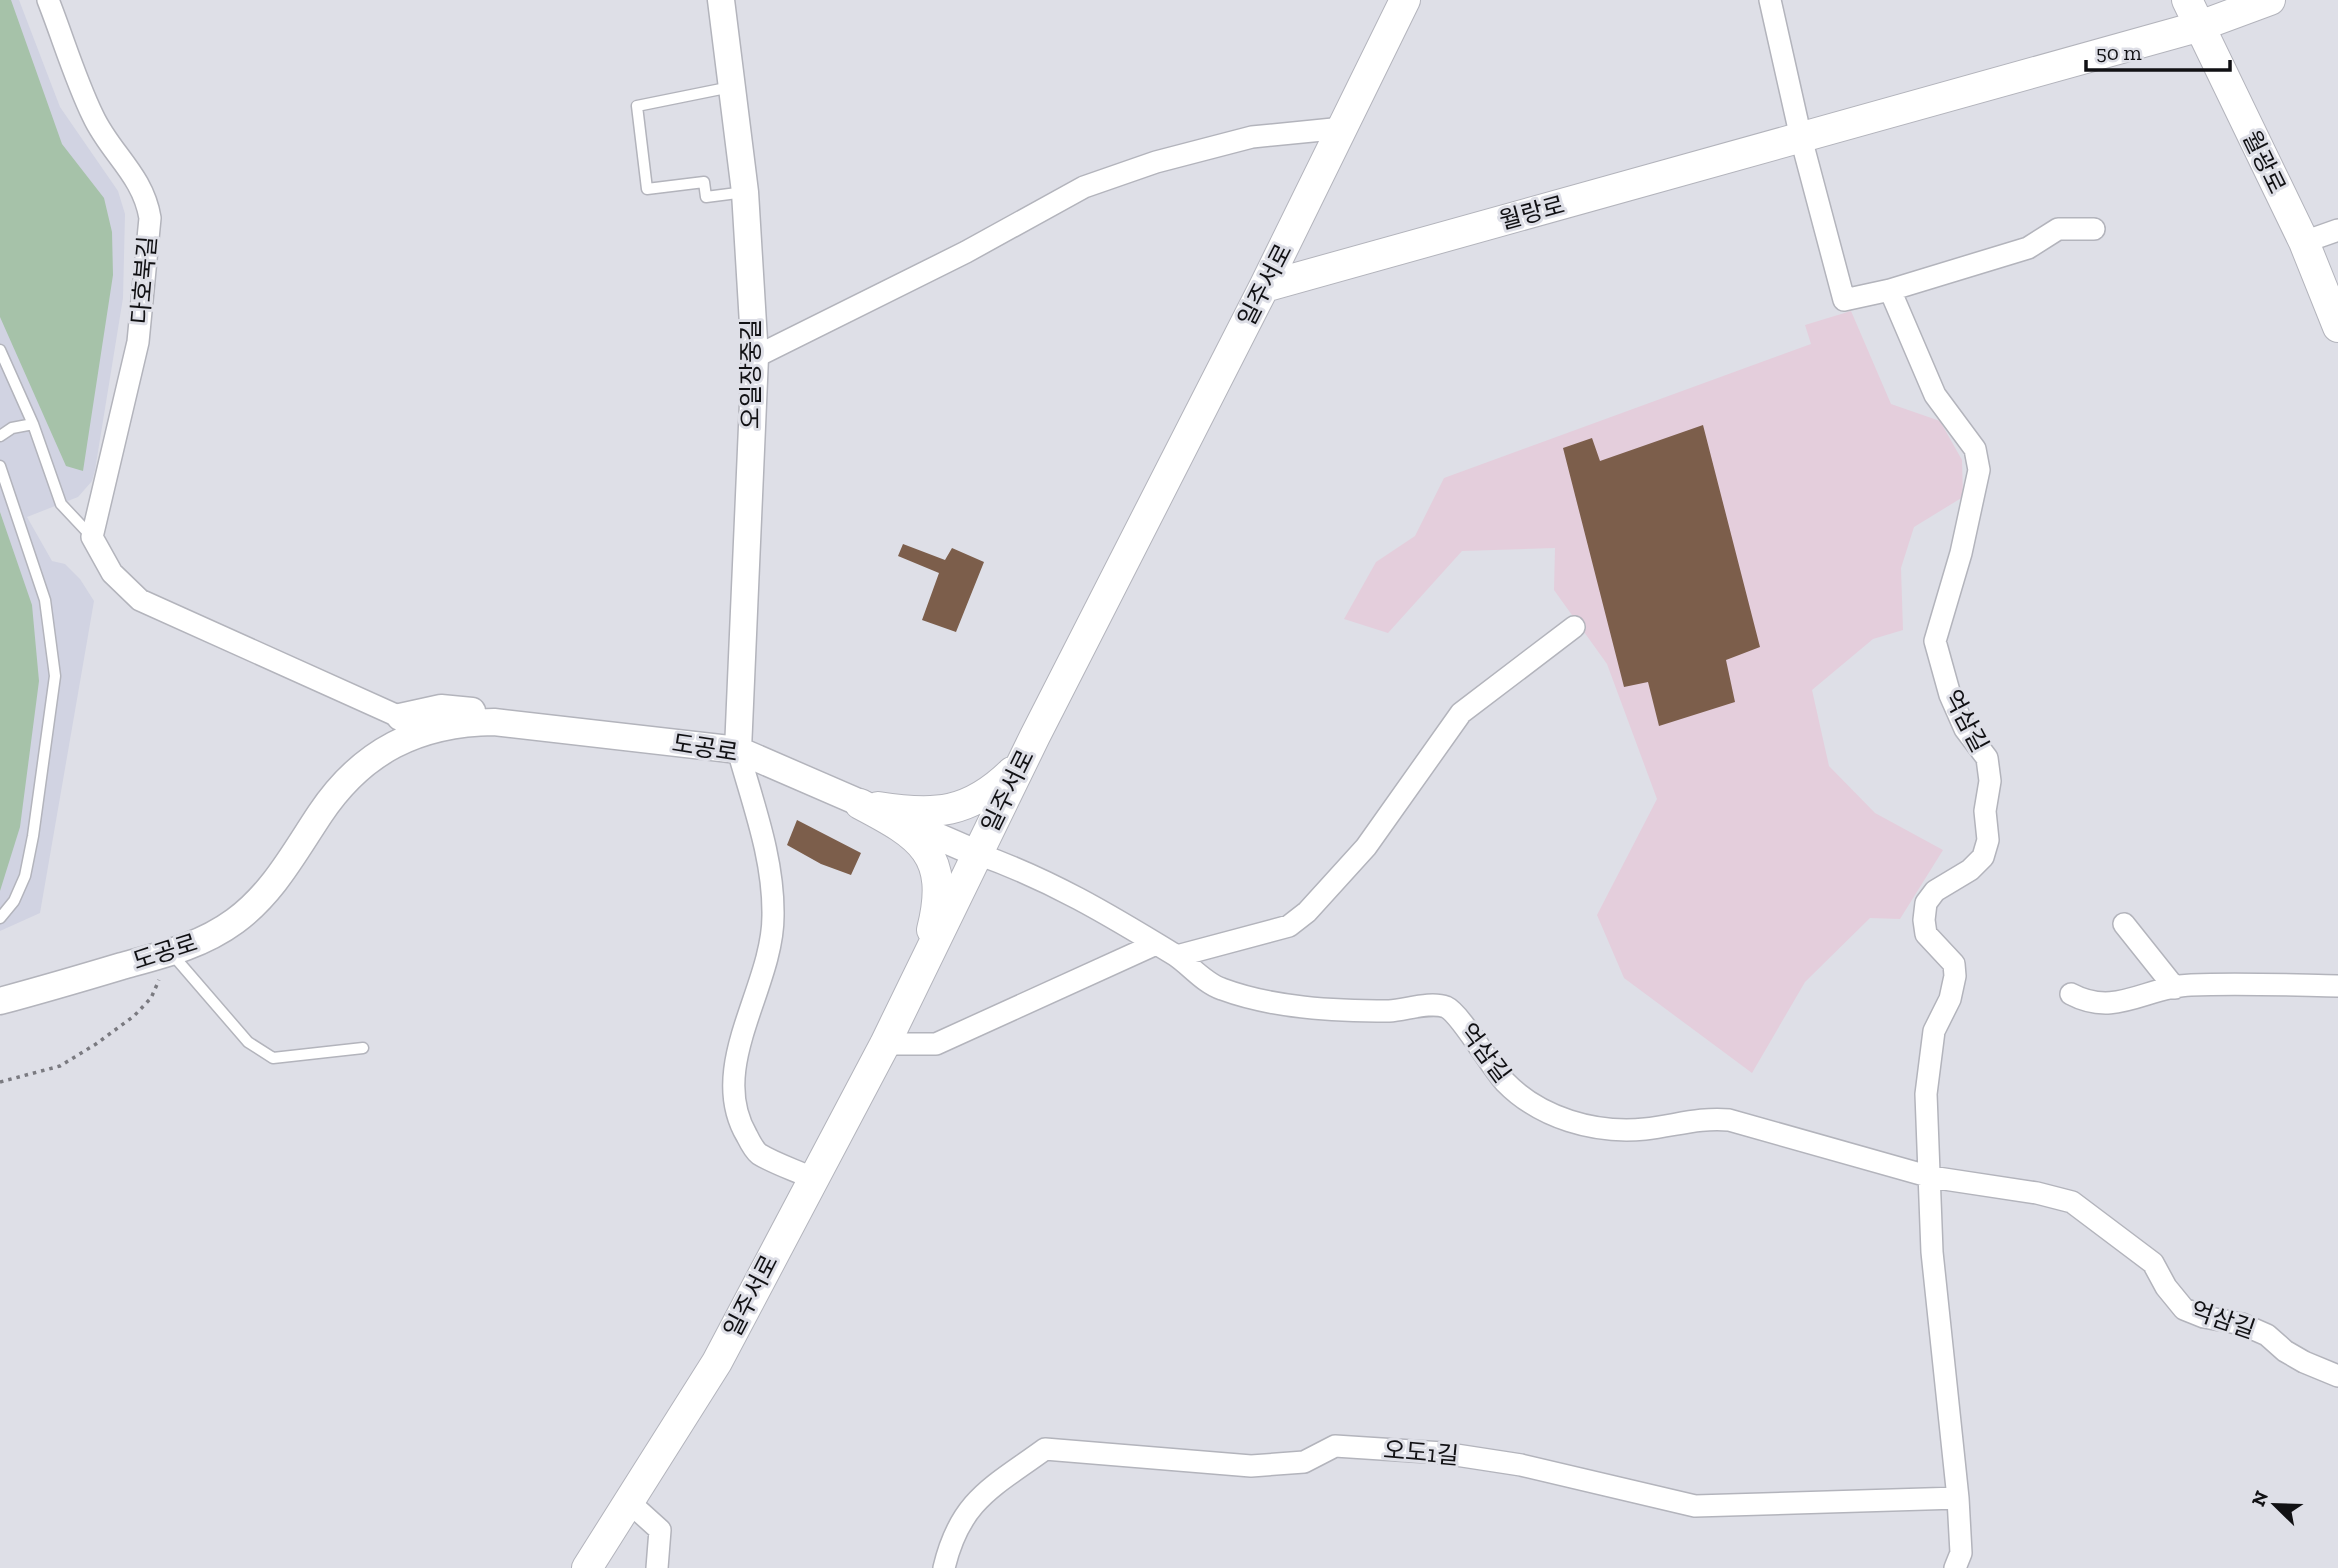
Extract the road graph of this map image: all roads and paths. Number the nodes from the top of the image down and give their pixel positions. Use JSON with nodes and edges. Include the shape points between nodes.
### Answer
{"nodes":[{"id":1,"x":48,"y":0,"type":"edge"},
{"id":2,"x":721,"y":0,"type":"edge"},
{"id":3,"x":1405,"y":0,"type":"edge"},
{"id":4,"x":1770,"y":0,"type":"edge"},
{"id":5,"x":2270,"y":0,"type":"edge"},
{"id":6,"x":2192,"y":13,"type":"edge"},
{"id":7,"x":732,"y":86,"type":"junction"},
{"id":8,"x":1343,"y":128,"type":"junction"},
{"id":9,"x":1801,"y":138,"type":"junction"},
{"id":10,"x":745,"y":192,"type":"junction"},
{"id":11,"x":2094,"y":229,"type":"dead end"},
{"id":12,"x":2338,"y":230,"type":"edge"},
{"id":13,"x":2304,"y":242,"type":"junction"},
{"id":14,"x":1264,"y":287,"type":"junction"},
{"id":15,"x":1890,"y":290,"type":"junction"},
{"id":16,"x":2338,"y":327,"type":"edge"},
{"id":17,"x":0,"y":350,"type":"edge"},
{"id":18,"x":755,"y":357,"type":"junction"},
{"id":19,"x":33,"y":424,"type":"junction"},
{"id":20,"x":0,"y":436,"type":"edge"},
{"id":21,"x":0,"y":466,"type":"edge"},
{"id":22,"x":92,"y":537,"type":"junction"},
{"id":23,"x":1574,"y":627,"type":"dead end"},
{"id":24,"x":406,"y":725,"type":"junction"},
{"id":25,"x":1035,"y":736,"type":"junction"},
{"id":26,"x":738,"y":750,"type":"junction"},
{"id":27,"x":860,"y":804,"type":"junction"},
{"id":28,"x":978,"y":853,"type":"junction"},
{"id":29,"x":0,"y":918,"type":"edge"},
{"id":30,"x":2124,"y":924,"type":"dead end"},
{"id":31,"x":1156,"y":944,"type":"junction"},
{"id":32,"x":170,"y":952,"type":"junction"},
{"id":33,"x":1177,"y":956,"type":"junction"},
{"id":34,"x":920,"y":975,"type":"junction"},
{"id":35,"x":2338,"y":986,"type":"edge"},
{"id":36,"x":2175,"y":988,"type":"junction"},
{"id":37,"x":2071,"y":995,"type":"dead end"},
{"id":38,"x":0,"y":1001,"type":"edge"},
{"id":39,"x":885,"y":1044,"type":"junction"},
{"id":40,"x":363,"y":1048,"type":"dead end"},
{"id":41,"x":0,"y":1082,"type":"edge"},
{"id":42,"x":1931,"y":1177,"type":"junction"},
{"id":43,"x":812,"y":1178,"type":"junction"},
{"id":44,"x":2338,"y":1376,"type":"edge"},
{"id":45,"x":1958,"y":1498,"type":"junction"},
{"id":46,"x":629,"y":1502,"type":"junction"},
{"id":47,"x":587,"y":1568,"type":"edge"},
{"id":48,"x":657,"y":1568,"type":"edge"},
{"id":49,"x":944,"y":1568,"type":"edge"},
{"id":50,"x":1955,"y":1568,"type":"edge"}],
"edges":[{"from":1,"to":22,"type":"street","name":"다호북길","via":[[93,118],[136,178],[150,218],[138,342]]},
{"from":2,"to":7,"type":"street","name":"오일장중길"},
{"from":3,"to":8,"type":"main road","name":"일주서로"},
{"from":4,"to":9,"type":"street"},
{"from":5,"to":6,"type":"main road","name":"월랑로"},
{"from":6,"to":9,"type":"main road","name":"월랑로"},
{"from":6,"to":13,"type":"main road","name":"월광로"},
{"from":7,"to":10,"type":"street","name":"오일장중길"},
{"from":7,"to":10,"type":"lane","via":[[637,106],[647,189],[704,182],[706,197]]},
{"from":8,"to":14,"type":"main road","name":"일주서로"},
{"from":8,"to":18,"type":"street","via":[[1252,137],[1084,187],[966,252]]},
{"from":9,"to":14,"type":"main road","name":"월랑로"},
{"from":9,"to":15,"type":"street","via":[[1844,300]]},
{"from":10,"to":18,"type":"street","name":"오일장중길"},
{"from":11,"to":15,"type":"street","via":[[2058,229],[2028,248]]},
{"from":12,"to":13,"type":"street"},
{"from":13,"to":16,"type":"main road","name":"월광로"},
{"from":14,"to":25,"type":"main road","name":"일주서로"},
{"from":15,"to":42,"type":"street","name":"억삼길","via":[[1935,396],[1975,449],[1979,470],[1935,641],[1965,729],[1987,758],[1988,840],[1983,858],[1935,891],[1926,903],[1926,934],[1954,964],[1955,976],[1950,999],[1934,1031],[1926,1094]]},
{"from":17,"to":19,"type":"lane"},
{"from":18,"to":26,"type":"street","name":"오일장중길"},
{"from":19,"to":20,"type":"lane"},
{"from":19,"to":22,"type":"lane","via":[[61,504]]},
{"from":21,"to":29,"type":"lane","via":[[45,600],[55,676],[25,876]]},
{"from":22,"to":24,"type":"street","via":[[112,573],[140,600]]},
{"from":23,"to":33,"type":"street","via":[[1461,713],[1366,847],[1307,912],[1289,926]]},
{"from":24,"to":26,"type":"street","name":"도공로","via":[[472,722]]},
{"from":24,"to":32,"type":"street","name":"도공로","via":[[350,776],[321,811],[280,876],[248,911],[216,933]]},
{"from":25,"to":27,"type":"main road","via":[[1016,768],[975,802],[913,813]]},
{"from":25,"to":28,"type":"main road","name":"일주서로"},
{"from":26,"to":27,"type":"street","name":"도공로"},
{"from":26,"to":43,"type":"street","via":[[769,859],[774,917],[768,963],[743,1035],[733,1082],[738,1121],[757,1153]]},
{"from":27,"to":28,"type":"street","name":"도공로"},
{"from":27,"to":34,"type":"main road","via":[[907,829],[934,863],[934,923]]},
{"from":28,"to":31,"type":"street","name":"억삼길","via":[[1086,900]]},
{"from":28,"to":34,"type":"main road","name":"일주서로"},
{"from":30,"to":36,"type":"street"},
{"from":31,"to":33,"type":"street","name":"억삼길"},
{"from":31,"to":39,"type":"street","via":[[936,1044]]},
{"from":32,"to":38,"type":"street","name":"도공로"},
{"from":32,"to":40,"type":"lane","via":[[248,1042],[273,1058]]},
{"from":32,"to":41,"type":"path","via":[[151,998],[134,1016],[60,1066]]},
{"from":33,"to":42,"type":"street","name":"억삼길","via":[[1219,988],[1251,998],[1313,1008],[1448,1008],[1520,1098],[1574,1122],[1609,1129],[1645,1129],[1708,1118],[1729,1120]]},
{"from":34,"to":39,"type":"main road","name":"일주서로"},
{"from":35,"to":36,"type":"street"},
{"from":36,"to":37,"type":"street","via":[[2106,1005]]},
{"from":39,"to":43,"type":"main road","name":"일주서로"},
{"from":42,"to":44,"type":"street","name":"억삼길","via":[[2072,1202],[2152,1263],[2184,1308],[2267,1335],[2304,1362]]},
{"from":42,"to":45,"type":"street","name":"억삼길","via":[[1933,1252]]},
{"from":43,"to":46,"type":"main road","name":"일주서로","via":[[717,1362]]},
{"from":45,"to":49,"type":"street","name":"오도1길","via":[[1695,1506],[1521,1465],[1443,1453],[1335,1446],[1304,1462],[1251,1466],[1045,1449],[974,1501],[958,1527]]},
{"from":45,"to":50,"type":"street","name":"억삼길","via":[[1961,1553]]},
{"from":46,"to":47,"type":"main road","name":"일주서로"},
{"from":46,"to":48,"type":"street","via":[[660,1530]]}]}
